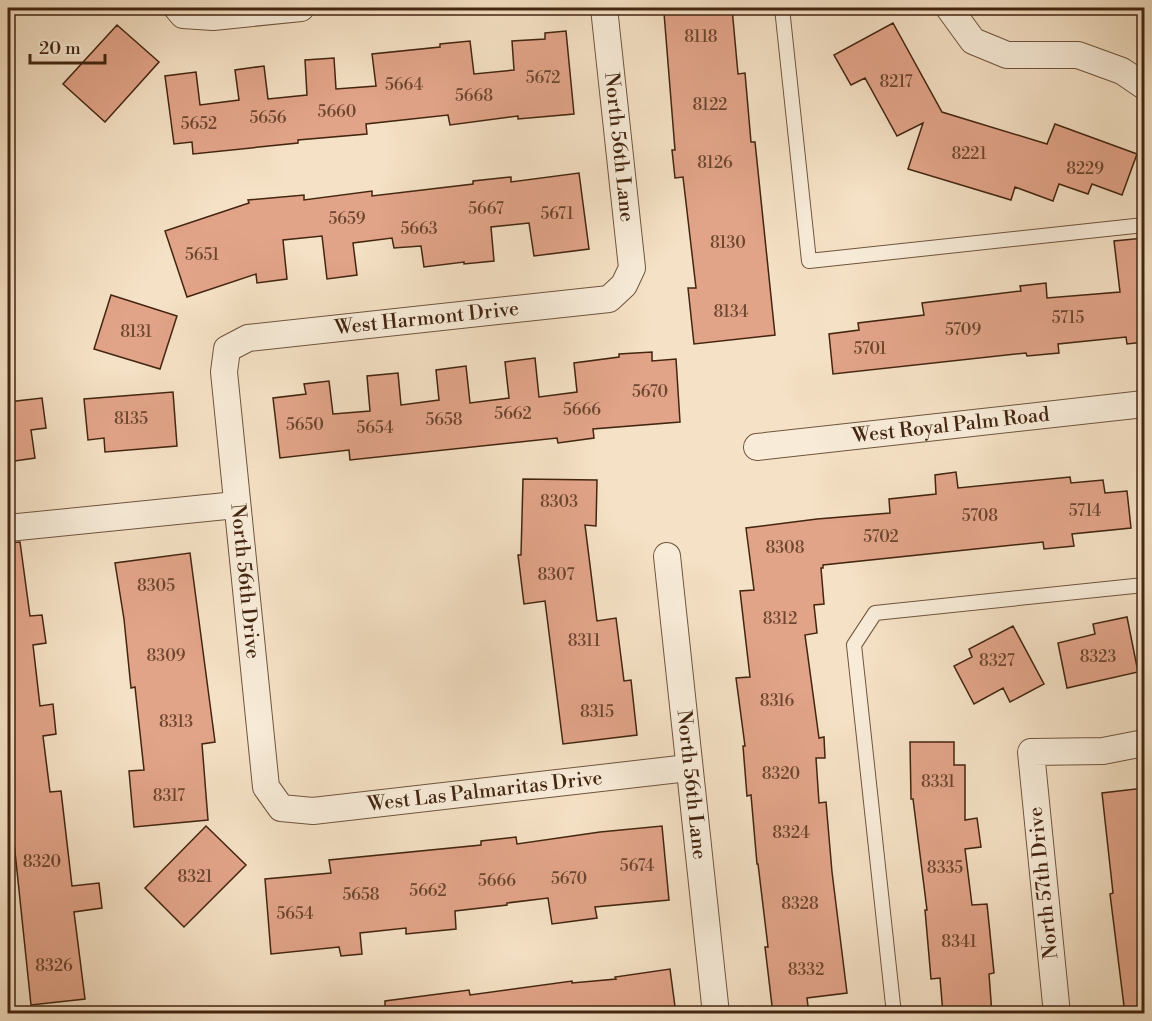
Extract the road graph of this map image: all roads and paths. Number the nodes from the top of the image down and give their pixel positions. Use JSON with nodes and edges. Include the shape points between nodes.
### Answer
{"nodes":[{"id":1,"x":302,"y":8,"type":"edge"},
{"id":2,"x":604,"y":8,"type":"edge"},
{"id":3,"x":782,"y":8,"type":"edge"},
{"id":4,"x":949,"y":8,"type":"edge"},
{"id":5,"x":180,"y":11,"type":"edge"},
{"id":6,"x":1144,"y":86,"type":"edge"},
{"id":7,"x":1144,"y":225,"type":"edge"},
{"id":8,"x":624,"y":285,"type":"joint"},
{"id":9,"x":227,"y":349,"type":"joint"},
{"id":10,"x":1144,"y":404,"type":"edge"},
{"id":11,"x":757,"y":447,"type":"dead end"},
{"id":12,"x":237,"y":505,"type":"junction"},
{"id":13,"x":8,"y":528,"type":"edge"},
{"id":14,"x":667,"y":556,"type":"dead end"},
{"id":15,"x":1144,"y":585,"type":"edge"},
{"id":16,"x":1144,"y":744,"type":"edge"},
{"id":17,"x":688,"y":768,"type":"junction"},
{"id":18,"x":281,"y":808,"type":"joint"},
{"id":19,"x":716,"y":1014,"type":"edge"},
{"id":20,"x":894,"y":1014,"type":"edge"},
{"id":21,"x":1057,"y":1014,"type":"edge"}],
"edges":[{"from":1,"to":5,"type":"street","via":[[213,17]]},
{"from":2,"to":8,"type":"street","name":"North 56th Lane","via":[[632,268]]},
{"from":3,"to":7,"type":"lane","via":[[809,261]]},
{"from":4,"to":6,"type":"street","via":[[973,41],[1007,55],[1078,55],[1122,71]]},
{"from":8,"to":9,"type":"street","name":"West Harmont Drive","via":[[609,299],[248,338]]},
{"from":9,"to":12,"type":"street","name":"North 56th Drive","via":[[224,372]]},
{"from":10,"to":11,"type":"street","name":"West Royal Palm Road"},
{"from":12,"to":13,"type":"street"},
{"from":12,"to":18,"type":"street","name":"North 56th Drive","via":[[266,787]]},
{"from":14,"to":17,"type":"street","name":"North 56th Lane"},
{"from":15,"to":20,"type":"lane","via":[[874,613],[854,645]]},
{"from":16,"to":21,"type":"street","name":"North 57th Drive","via":[[1103,751],[1030,752]]},
{"from":17,"to":18,"type":"street","name":"West Las Palmaritas Drive","via":[[313,811]]},
{"from":17,"to":19,"type":"street","name":"North 56th Lane"}]}
